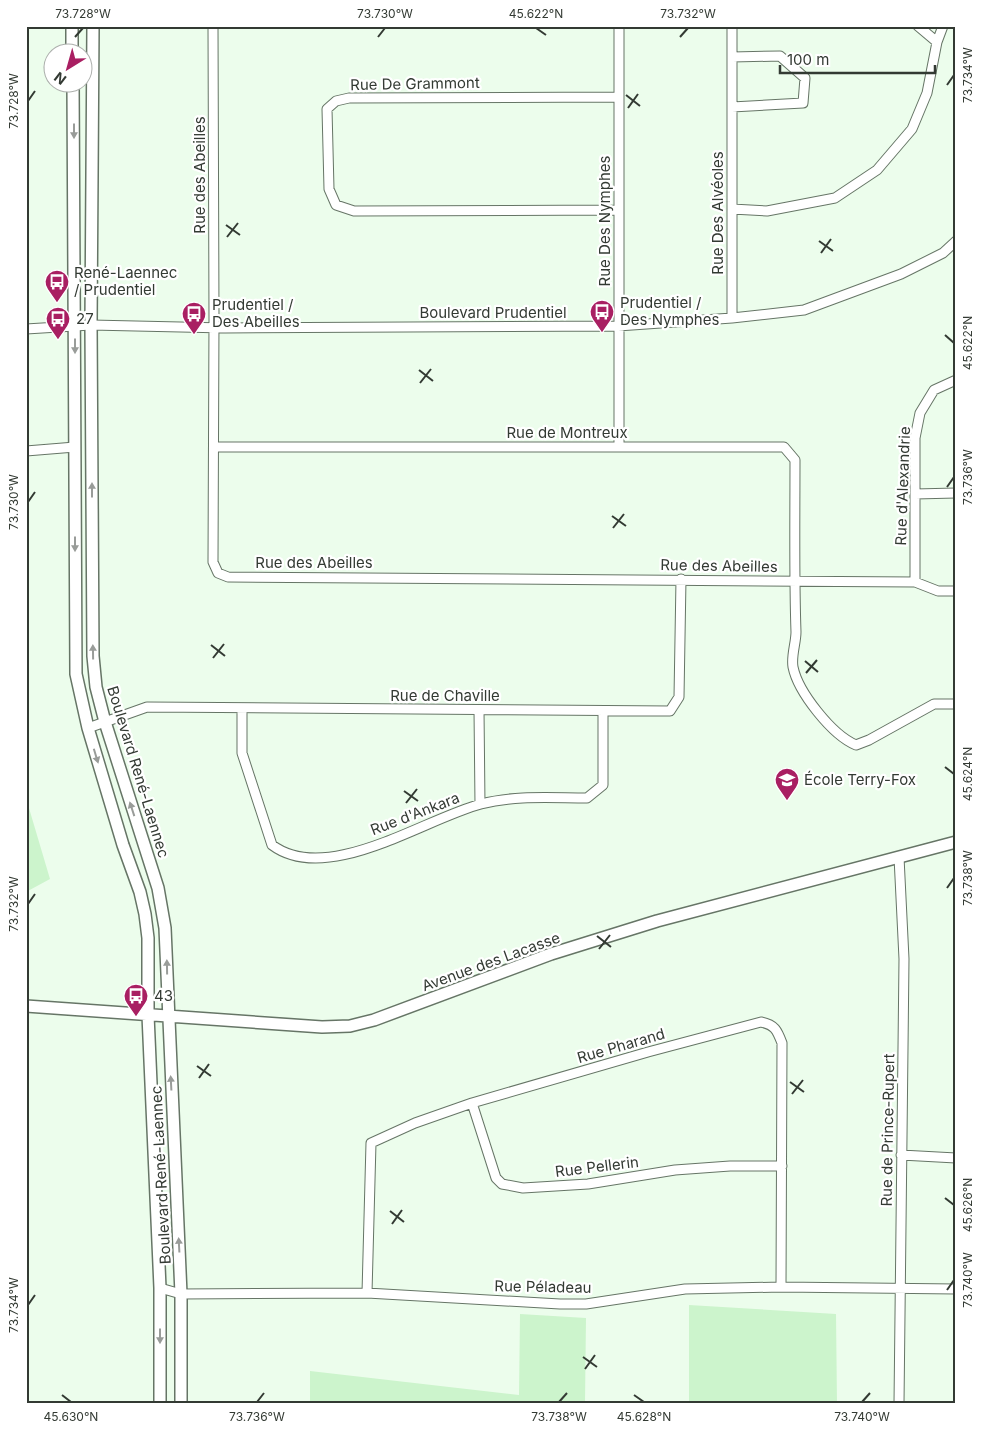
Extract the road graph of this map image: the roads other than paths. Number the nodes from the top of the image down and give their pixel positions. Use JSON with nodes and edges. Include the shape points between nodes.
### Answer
{"nodes":[{"id":1,"x":72,"y":26,"type":"edge"},
{"id":2,"x":93,"y":26,"type":"edge"},
{"id":3,"x":213,"y":26,"type":"edge"},
{"id":4,"x":619,"y":26,"type":"edge"},
{"id":5,"x":732,"y":26,"type":"edge"},
{"id":6,"x":918,"y":26,"type":"edge"},
{"id":7,"x":943,"y":26,"type":"edge"},
{"id":8,"x":72,"y":42,"type":"edge"},
{"id":9,"x":937,"y":42,"type":"junction"},
{"id":10,"x":732,"y":57,"type":"junction"},
{"id":11,"x":73,"y":92,"type":"edge"},
{"id":12,"x":619,"y":97,"type":"junction"},
{"id":13,"x":732,"y":107,"type":"junction"},
{"id":14,"x":732,"y":209,"type":"junction"},
{"id":15,"x":619,"y":210,"type":"junction"},
{"id":16,"x":956,"y":241,"type":"edge"},
{"id":17,"x":732,"y":318,"type":"junction"},
{"id":18,"x":74,"y":325,"type":"junction"},
{"id":19,"x":91,"y":325,"type":"junction"},
{"id":20,"x":618,"y":326,"type":"junction"},
{"id":21,"x":214,"y":328,"type":"junction"},
{"id":22,"x":26,"y":329,"type":"edge"},
{"id":23,"x":956,"y":380,"type":"edge"},
{"id":24,"x":619,"y":446,"type":"junction"},
{"id":25,"x":75,"y":447,"type":"junction"},
{"id":26,"x":214,"y":447,"type":"junction"},
{"id":27,"x":26,"y":451,"type":"edge"},
{"id":28,"x":956,"y":493,"type":"edge"},
{"id":29,"x":915,"y":494,"type":"junction"},
{"id":30,"x":680,"y":579,"type":"junction"},
{"id":31,"x":794,"y":580,"type":"junction"},
{"id":32,"x":915,"y":582,"type":"junction"},
{"id":33,"x":956,"y":591,"type":"edge"},
{"id":34,"x":956,"y":704,"type":"edge"},
{"id":35,"x":242,"y":709,"type":"junction"},
{"id":36,"x":478,"y":710,"type":"junction"},
{"id":37,"x":603,"y":712,"type":"junction"},
{"id":38,"x":105,"y":722,"type":"junction"},
{"id":39,"x":88,"y":728,"type":"junction"},
{"id":40,"x":480,"y":804,"type":"junction"},
{"id":41,"x":956,"y":842,"type":"edge"},
{"id":42,"x":900,"y":857,"type":"junction"},
{"id":43,"x":26,"y":1006,"type":"edge"},
{"id":44,"x":148,"y":1014,"type":"junction"},
{"id":45,"x":168,"y":1016,"type":"junction"},
{"id":46,"x":472,"y":1103,"type":"junction"},
{"id":47,"x":901,"y":1155,"type":"junction"},
{"id":48,"x":956,"y":1158,"type":"edge"},
{"id":49,"x":782,"y":1166,"type":"junction"},
{"id":50,"x":782,"y":1287,"type":"junction"},
{"id":51,"x":160,"y":1288,"type":"junction"},
{"id":52,"x":900,"y":1289,"type":"junction"},
{"id":53,"x":956,"y":1289,"type":"edge"},
{"id":54,"x":181,"y":1294,"type":"junction"},
{"id":55,"x":368,"y":1294,"type":"junction"},
{"id":56,"x":160,"y":1404,"type":"edge"},
{"id":57,"x":181,"y":1404,"type":"edge"},
{"id":58,"x":900,"y":1404,"type":"edge"}],
"edges":[{"from":1,"to":8,"type":"street"},
{"from":2,"to":19,"type":"street","name":"Boulevard René-Laennec"},
{"from":3,"to":21,"type":"street","name":"Rue des Abeilles"},
{"from":4,"to":12,"type":"street","name":"Rue Des Nymphes"},
{"from":5,"to":10,"type":"street","name":"Rue Des Alvéoles"},
{"from":6,"to":9,"type":"street"},
{"from":7,"to":9,"type":"street"},
{"from":9,"to":14,"type":"street","via":[[927,93],[912,129],[877,170],[835,198],[767,211]]},
{"from":10,"to":13,"type":"street","name":"Rue Des Alvéoles"},
{"from":10,"to":13,"type":"street","via":[[780,56],[805,78],[803,103]]},
{"from":11,"to":18,"type":"street","name":"Boulevard René-Laennec","one_way":true},
{"from":12,"to":15,"type":"street","name":"Rue Des Nymphes"},
{"from":12,"to":15,"type":"street","name":"Rue De Grammont","via":[[349,98],[336,101],[327,109],[329,189],[336,205],[354,211]]},
{"from":13,"to":14,"type":"street","name":"Rue Des Alvéoles"},
{"from":14,"to":17,"type":"street","name":"Rue Des Alvéoles"},
{"from":15,"to":20,"type":"street","name":"Rue Des Nymphes"},
{"from":16,"to":17,"type":"street","name":"Boulevard Prudentiel","via":[[943,253],[901,274],[804,310]]},
{"from":17,"to":20,"type":"street","name":"Boulevard Prudentiel"},
{"from":18,"to":19,"type":"street","name":"Boulevard Prudentiel"},
{"from":18,"to":22,"type":"street","name":"Boulevard Prudentiel"},
{"from":18,"to":25,"type":"street","name":"Boulevard René-Laennec","one_way":true},
{"from":19,"to":21,"type":"street","name":"Boulevard Prudentiel"},
{"from":38,"to":19,"type":"street","name":"Boulevard René-Laennec","one_way":true,"via":[[96,687],[93,656]]},
{"from":20,"to":21,"type":"street","name":"Boulevard Prudentiel"},
{"from":20,"to":24,"type":"street","name":"Rue Des Nymphes"},
{"from":21,"to":26,"type":"street","name":"Rue des Abeilles"},
{"from":23,"to":29,"type":"street","name":"Rue d'Alexandrie","via":[[934,390],[920,413],[915,438]]},
{"from":24,"to":26,"type":"street","name":"Rue de Montreux"},
{"from":24,"to":31,"type":"street","name":"Rue de Montreux","via":[[784,447],[795,460]]},
{"from":25,"to":27,"type":"street"},
{"from":25,"to":39,"type":"street","name":"Boulevard René-Laennec","one_way":true,"via":[[76,674]]},
{"from":26,"to":30,"type":"street","name":"Rue des Abeilles","via":[[213,562],[218,573],[228,576]]},
{"from":28,"to":29,"type":"street"},
{"from":29,"to":32,"type":"street","name":"Rue d'Alexandrie"},
{"from":30,"to":31,"type":"street","name":"Rue des Abeilles"},
{"from":30,"to":37,"type":"street","name":"Rue de Chaville","via":[[679,697],[670,711]]},
{"from":31,"to":32,"type":"street","name":"Rue des Abeilles"},
{"from":31,"to":34,"type":"street","name":"Rue de Montreux","via":[[796,637],[792,665],[811,704],[847,741],[856,744],[869,740],[934,704]]},
{"from":32,"to":33,"type":"street","name":"Rue des Abeilles","via":[[938,591]]},
{"from":35,"to":36,"type":"street","name":"Rue de Chaville"},
{"from":35,"to":38,"type":"street","name":"Rue de Chaville","via":[[146,707]]},
{"from":35,"to":40,"type":"street","name":"Rue d'Ankara","via":[[242,753],[272,845],[281,851],[310,857],[338,857]]},
{"from":36,"to":37,"type":"street","name":"Rue de Chaville"},
{"from":36,"to":40,"type":"street"},
{"from":37,"to":40,"type":"street","name":"Rue d'Ankara","via":[[603,785],[587,798],[507,798]]},
{"from":38,"to":39,"type":"street","name":"Rue de Chaville"},
{"from":45,"to":38,"type":"street","name":"Boulevard René-Laennec","one_way":true,"via":[[162,906]]},
{"from":39,"to":44,"type":"street","name":"Boulevard René-Laennec","one_way":true,"via":[[145,914]]},
{"from":41,"to":42,"type":"street","name":"Avenue des Lacasse"},
{"from":42,"to":45,"type":"street","name":"Avenue des Lacasse","via":[[551,954],[392,1014],[350,1026],[322,1027]]},
{"from":42,"to":47,"type":"street","name":"Rue de Prince-Rupert","via":[[904,959]]},
{"from":43,"to":44,"type":"street","name":"Avenue des Lacasse"},
{"from":44,"to":45,"type":"street","name":"Avenue des Lacasse"},
{"from":44,"to":51,"type":"street","name":"Boulevard René-Laennec"},
{"from":54,"to":45,"type":"street","name":"Boulevard René-Laennec","one_way":true},
{"from":46,"to":49,"type":"street","name":"Rue Pellerin","via":[[496,1178],[502,1184],[523,1188],[588,1184],[675,1170]]},
{"from":46,"to":49,"type":"street","name":"Rue Pharand","via":[[761,1022],[778,1031],[782,1043]]},
{"from":46,"to":55,"type":"street","name":"Rue Pharand","via":[[371,1143]]},
{"from":47,"to":48,"type":"street"},
{"from":47,"to":52,"type":"street","name":"Rue de Prince-Rupert"},
{"from":49,"to":50,"type":"street","name":"Rue Pharand"},
{"from":50,"to":52,"type":"street","name":"Rue Péladeau"},
{"from":50,"to":55,"type":"street","name":"Rue Péladeau","via":[[685,1289],[592,1303],[560,1304]]},
{"from":51,"to":54,"type":"street","name":"Rue Péladeau"},
{"from":51,"to":56,"type":"street","name":"Boulevard René-Laennec","one_way":true},
{"from":52,"to":53,"type":"street","name":"Rue Péladeau"},
{"from":52,"to":58,"type":"street","name":"Rue de Prince-Rupert"},
{"from":54,"to":55,"type":"street","name":"Rue Péladeau"},
{"from":54,"to":57,"type":"street","name":"Boulevard René-Laennec"}]}
